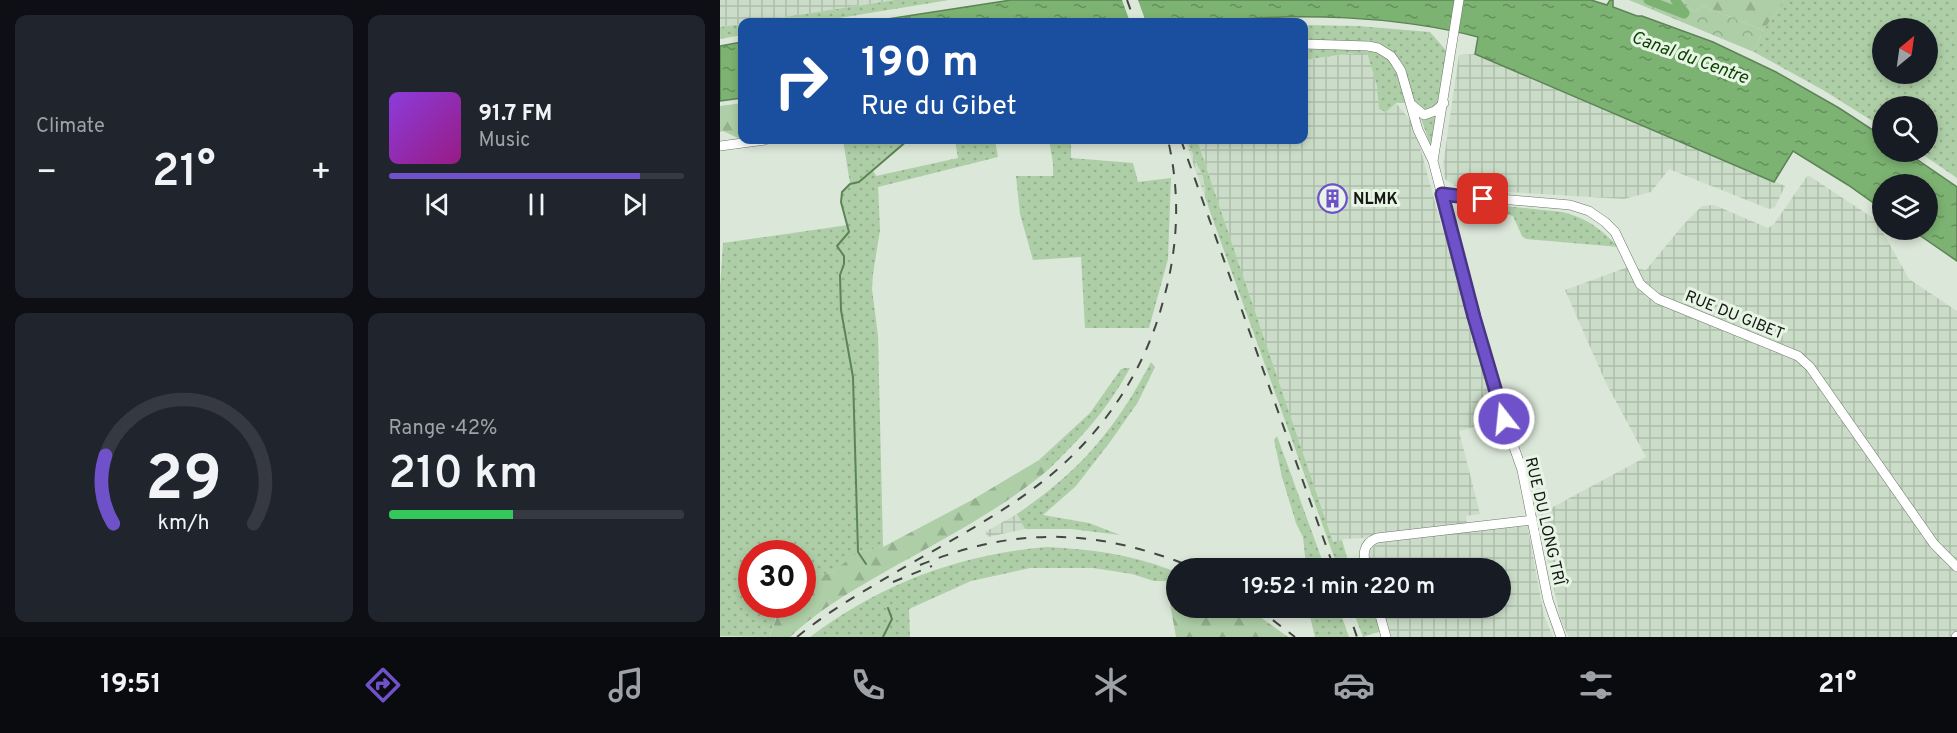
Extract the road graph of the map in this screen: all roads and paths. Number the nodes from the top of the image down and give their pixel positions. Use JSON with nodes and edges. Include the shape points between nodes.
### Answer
{"nodes":[{"id":1,"x":1459,"y":0,"type":"edge"},
{"id":2,"x":1308,"y":44,"type":"edge"},
{"id":3,"x":1410,"y":103,"type":"junction"},
{"id":4,"x":1444,"y":103,"type":"junction"},
{"id":5,"x":738,"y":144,"type":"edge"},
{"id":6,"x":720,"y":146,"type":"edge"},
{"id":7,"x":1433,"y":162,"type":"junction"},
{"id":8,"x":1443,"y":199,"type":"junction"},
{"id":9,"x":1532,"y":520,"type":"junction"},
{"id":10,"x":1365,"y":558,"type":"edge"},
{"id":11,"x":1957,"y":567,"type":"edge"},
{"id":12,"x":1381,"y":618,"type":"edge"},
{"id":13,"x":1386,"y":637,"type":"edge"},
{"id":14,"x":1561,"y":637,"type":"edge"}],
"edges":[{"from":1,"to":4,"type":"street"},
{"from":2,"to":3,"type":"street","via":[[1378,48],[1391,56],[1401,71]]},
{"from":3,"to":4,"type":"street","via":[[1424,115]]},
{"from":3,"to":7,"type":"street"},
{"from":4,"to":7,"type":"street"},
{"from":5,"to":6,"type":"street"},
{"from":7,"to":8,"type":"street","name":"RUE DU LONG TRÎ"},
{"from":8,"to":9,"type":"street","name":"RUE DU LONG TRÎ","via":[[1474,317],[1522,470]]},
{"from":8,"to":11,"type":"street","name":"RUE DU GIBET","via":[[1570,206],[1589,212],[1616,232],[1640,284],[1658,299],[1798,356],[1810,367],[1934,544]]},
{"from":9,"to":10,"type":"street","via":[[1377,538],[1364,550]]},
{"from":9,"to":14,"type":"street","name":"RUE DU LONG TRÎ","via":[[1548,600]]},
{"from":12,"to":13,"type":"street"}]}
